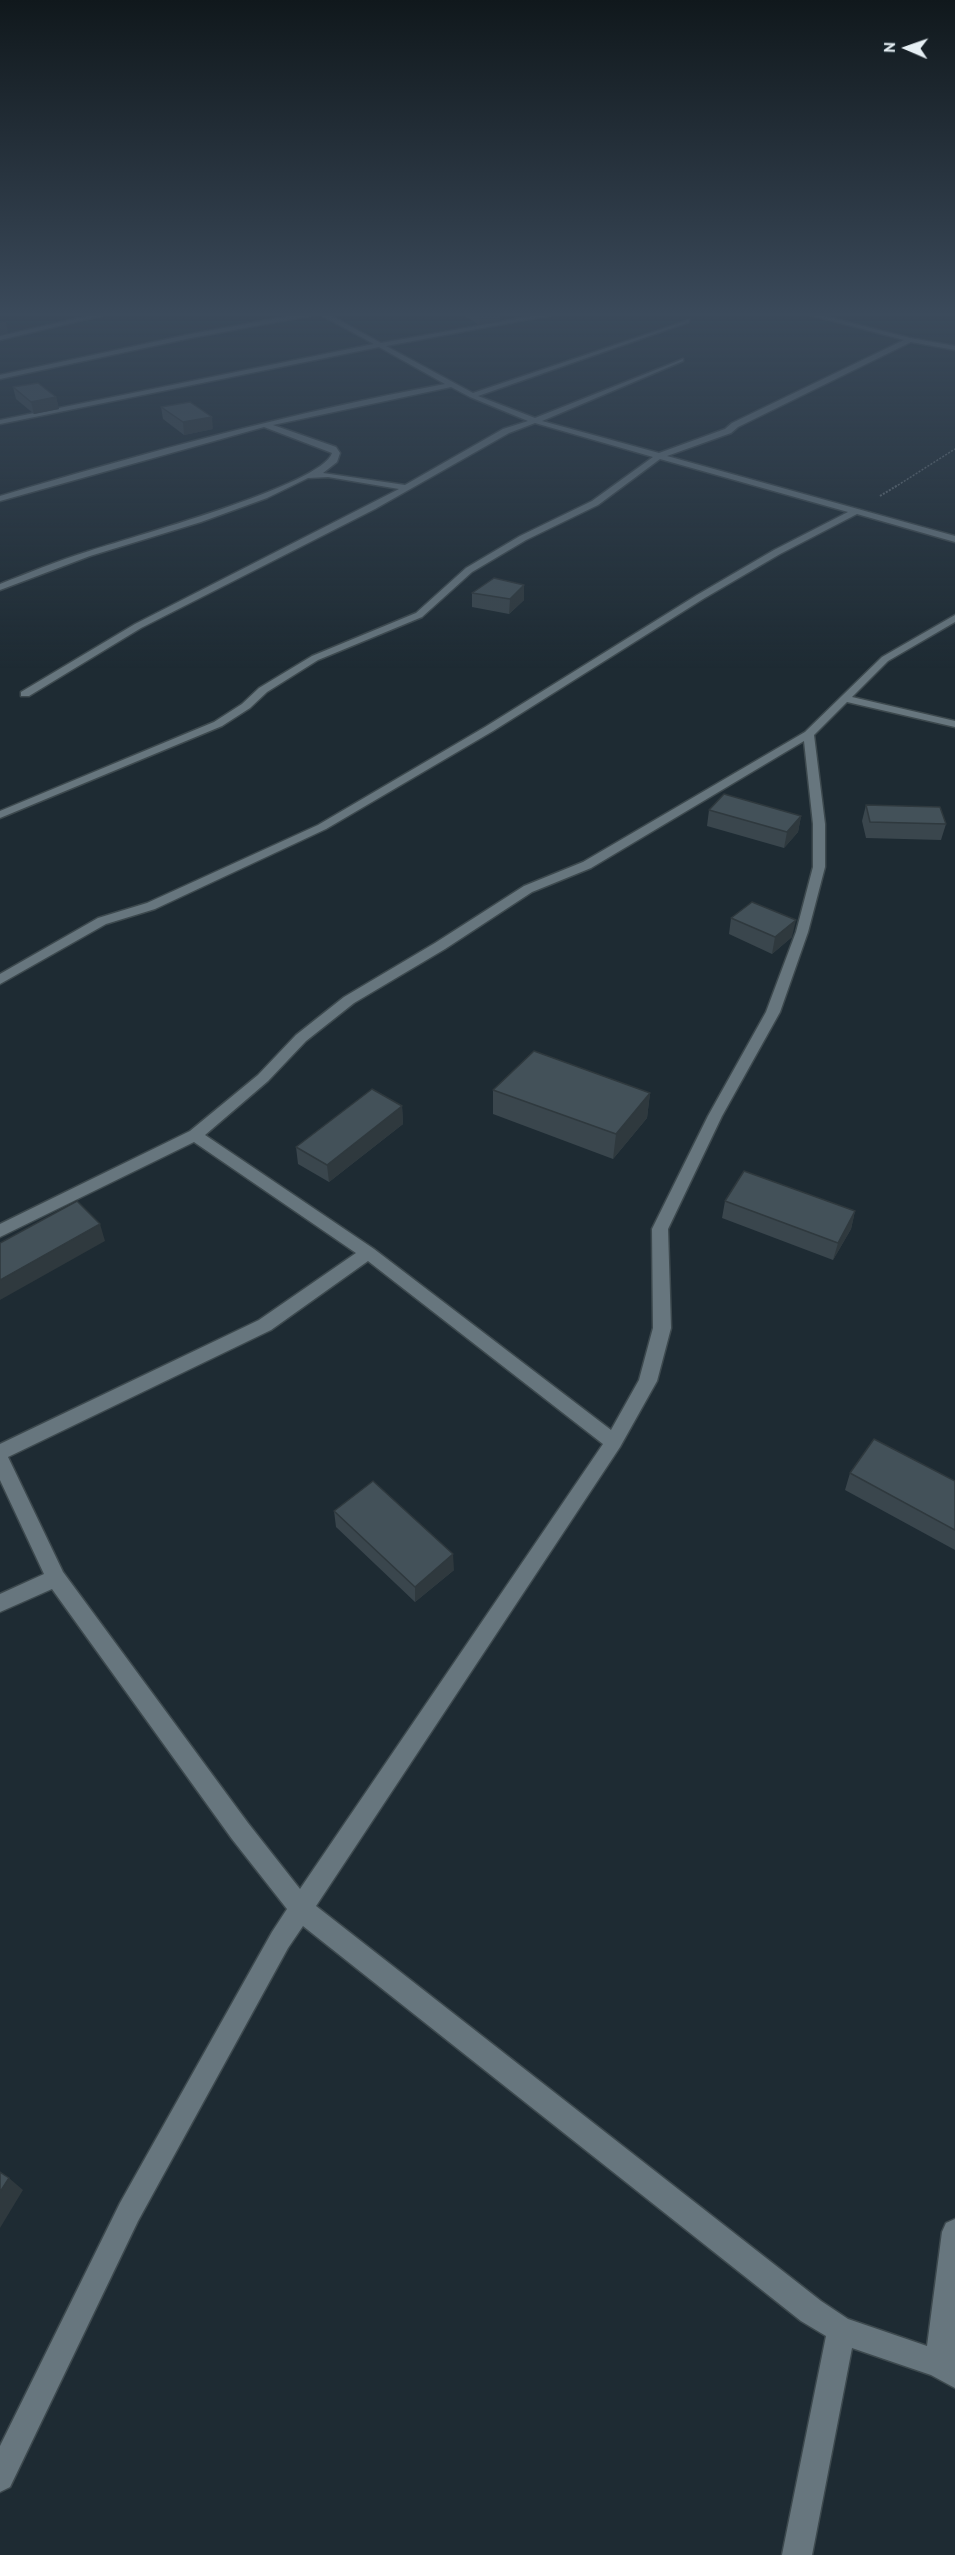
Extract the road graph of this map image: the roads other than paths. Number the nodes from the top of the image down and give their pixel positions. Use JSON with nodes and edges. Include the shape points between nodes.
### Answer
{"nodes":[{"id":1,"x":241,"y":431,"type":"edge"},
{"id":2,"x":283,"y":431,"type":"edge"},
{"id":3,"x":506,"y":431,"type":"edge"},
{"id":4,"x":571,"y":431,"type":"edge"},
{"id":5,"x":725,"y":431,"type":"edge"},
{"id":6,"x":659,"y":456,"type":"junction"},
{"id":7,"x":315,"y":475,"type":"junction"},
{"id":8,"x":404,"y":487,"type":"junction"},
{"id":9,"x":0,"y":499,"type":"edge"},
{"id":10,"x":854,"y":512,"type":"junction"},
{"id":11,"x":955,"y":539,"type":"edge"},
{"id":12,"x":0,"y":587,"type":"edge"},
{"id":13,"x":955,"y":618,"type":"edge"},
{"id":14,"x":25,"y":694,"type":"dead end"},
{"id":15,"x":844,"y":698,"type":"junction"},
{"id":16,"x":955,"y":724,"type":"edge"},
{"id":17,"x":808,"y":734,"type":"junction"},
{"id":18,"x":0,"y":815,"type":"edge"},
{"id":19,"x":0,"y":980,"type":"edge"},
{"id":20,"x":195,"y":1135,"type":"junction"},
{"id":21,"x":0,"y":1231,"type":"edge"},
{"id":22,"x":368,"y":1253,"type":"junction"},
{"id":23,"x":614,"y":1442,"type":"junction"},
{"id":24,"x":0,"y":1452,"type":"edge"},
{"id":25,"x":0,"y":1460,"type":"edge"},
{"id":26,"x":56,"y":1578,"type":"junction"},
{"id":27,"x":0,"y":1603,"type":"edge"},
{"id":28,"x":301,"y":1909,"type":"junction"},
{"id":29,"x":955,"y":2232,"type":"edge"},
{"id":30,"x":842,"y":2330,"type":"junction"},
{"id":31,"x":947,"y":2369,"type":"edge"},
{"id":32,"x":0,"y":2477,"type":"edge"},
{"id":33,"x":797,"y":2555,"type":"edge"}],
"edges":[{"from":1,"to":9,"type":"street"},
{"from":2,"to":7,"type":"street","via":[[333,448],[334,459]]},
{"from":3,"to":8,"type":"street"},
{"from":4,"to":6,"type":"street"},
{"from":5,"to":6,"type":"street"},
{"from":6,"to":10,"type":"street"},
{"from":6,"to":18,"type":"street","via":[[595,503],[469,570],[419,615],[315,658],[218,724]]},
{"from":7,"to":8,"type":"street"},
{"from":7,"to":12,"type":"street","via":[[209,516],[87,554]]},
{"from":8,"to":14,"type":"street","via":[[138,626]]},
{"from":10,"to":11,"type":"street"},
{"from":10,"to":19,"type":"street","via":[[700,597],[489,729],[322,827],[151,906],[102,921]]},
{"from":13,"to":15,"type":"street","via":[[885,658]]},
{"from":15,"to":16,"type":"street"},
{"from":15,"to":17,"type":"street"},
{"from":17,"to":20,"type":"street","via":[[587,865],[528,890],[349,1000],[301,1038],[263,1078]]},
{"from":17,"to":23,"type":"street","via":[[819,824],[819,867],[802,932],[773,1012],[715,1116],[660,1229],[662,1328],[648,1381]]},
{"from":20,"to":21,"type":"street"},
{"from":20,"to":22,"type":"street"},
{"from":22,"to":23,"type":"street"},
{"from":22,"to":24,"type":"street","via":[[265,1325]]},
{"from":23,"to":28,"type":"street"},
{"from":25,"to":26,"type":"street"},
{"from":26,"to":27,"type":"street"},
{"from":26,"to":28,"type":"street"},
{"from":28,"to":30,"type":"street","via":[[811,2311]]},
{"from":28,"to":32,"type":"street","via":[[129,2212]]},
{"from":29,"to":31,"type":"street"},
{"from":30,"to":31,"type":"street"},
{"from":30,"to":33,"type":"street"}]}
